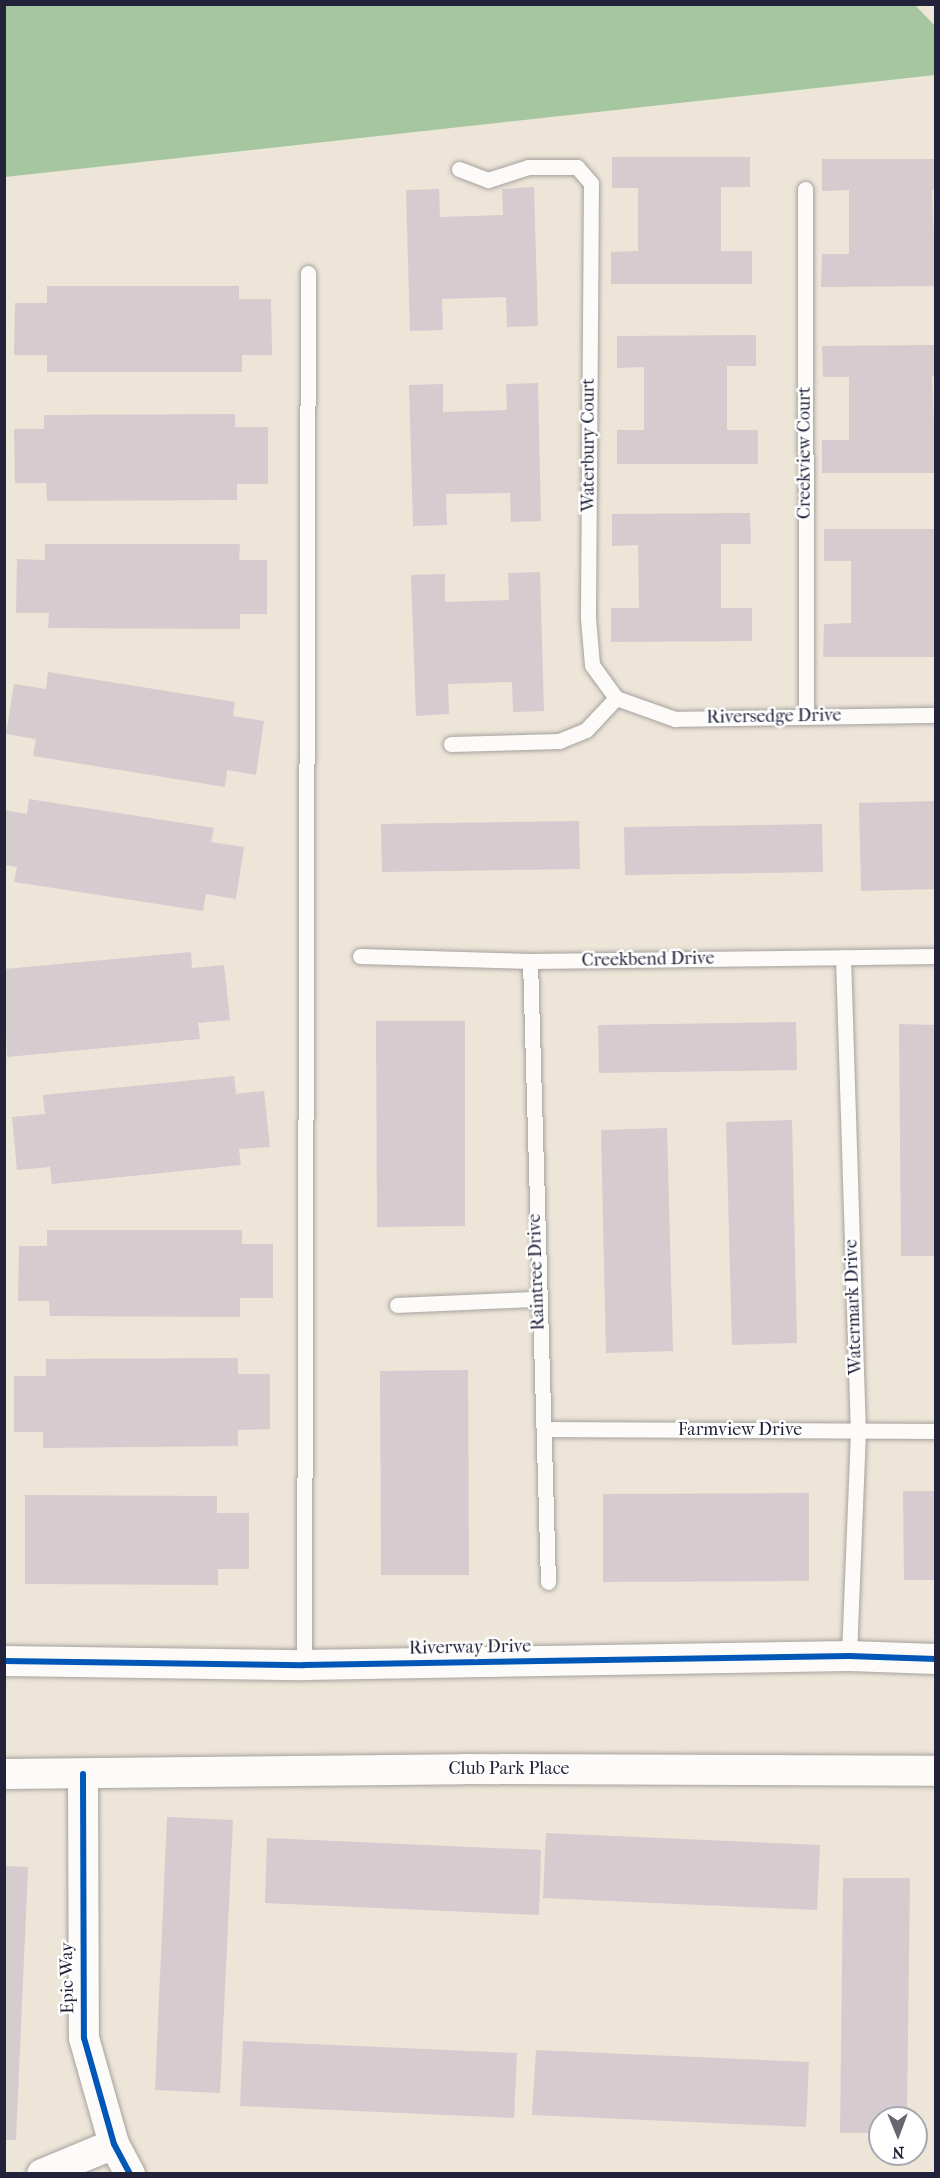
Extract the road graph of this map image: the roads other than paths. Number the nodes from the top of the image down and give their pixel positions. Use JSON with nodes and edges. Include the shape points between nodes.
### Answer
{"nodes":[{"id":1,"x":459,"y":169,"type":"dead end"},
{"id":2,"x":805,"y":189,"type":"dead end"},
{"id":3,"x":308,"y":273,"type":"dead end"},
{"id":4,"x":616,"y":698,"type":"junction"},
{"id":5,"x":936,"y":715,"type":"edge"},
{"id":6,"x":806,"y":717,"type":"junction"},
{"id":7,"x":451,"y":744,"type":"dead end"},
{"id":8,"x":360,"y":956,"type":"dead end"},
{"id":9,"x":936,"y":956,"type":"edge"},
{"id":10,"x":843,"y":957,"type":"junction"},
{"id":11,"x":530,"y":962,"type":"junction"},
{"id":12,"x":537,"y":1299,"type":"junction"},
{"id":13,"x":397,"y":1305,"type":"dead end"},
{"id":14,"x":544,"y":1429,"type":"junction"},
{"id":15,"x":858,"y":1431,"type":"junction"},
{"id":16,"x":936,"y":1431,"type":"edge"},
{"id":17,"x":548,"y":1582,"type":"dead end"},
{"id":18,"x":849,"y":1656,"type":"junction"},
{"id":19,"x":936,"y":1659,"type":"edge"},
{"id":20,"x":4,"y":1661,"type":"edge"},
{"id":21,"x":304,"y":1665,"type":"junction"},
{"id":22,"x":936,"y":1771,"type":"edge"},
{"id":23,"x":4,"y":1774,"type":"edge"},
{"id":24,"x":83,"y":1774,"type":"junction"},
{"id":25,"x":114,"y":2144,"type":"junction"},
{"id":26,"x":42,"y":2174,"type":"edge"},
{"id":27,"x":130,"y":2174,"type":"edge"}],
"edges":[{"from":1,"to":4,"type":"lane","name":"Waterbury Court","via":[[488,180],[528,167],[577,167],[591,183],[588,618],[592,664]]},
{"from":2,"to":6,"type":"lane","name":"Creekview Court"},
{"from":3,"to":21,"type":"lane"},
{"from":4,"to":6,"type":"lane","name":"Riversedge Drive","via":[[675,719]]},
{"from":4,"to":7,"type":"lane","via":[[586,730],[559,741]]},
{"from":5,"to":6,"type":"lane","name":"Riversedge Drive"},
{"from":8,"to":11,"type":"lane","name":"Creekbend Drive"},
{"from":9,"to":10,"type":"lane","name":"Creekbend Drive"},
{"from":10,"to":11,"type":"lane","name":"Creekbend Drive"},
{"from":10,"to":15,"type":"lane","name":"Watermark Drive"},
{"from":11,"to":12,"type":"lane","name":"Raintree Drive"},
{"from":12,"to":13,"type":"lane"},
{"from":12,"to":14,"type":"lane","name":"Raintree Drive"},
{"from":14,"to":15,"type":"lane","name":"Farmview Drive"},
{"from":14,"to":17,"type":"lane","name":"Raintree Drive"},
{"from":15,"to":16,"type":"lane","name":"Farmview Drive"},
{"from":15,"to":18,"type":"lane","name":"Watermark Drive"},
{"from":18,"to":19,"type":"street","name":"Riverway Drive"},
{"from":18,"to":21,"type":"street","name":"Riverway Drive"},
{"from":20,"to":21,"type":"street","name":"Riverway Drive"},
{"from":22,"to":24,"type":"street","name":"Club Park Place","via":[[464,1769]]},
{"from":23,"to":24,"type":"street","name":"Club Park Place"},
{"from":24,"to":25,"type":"street","name":"Epic Way","via":[[84,2038]]},
{"from":25,"to":26,"type":"street"},
{"from":25,"to":27,"type":"street","name":"Epic Way"}]}
